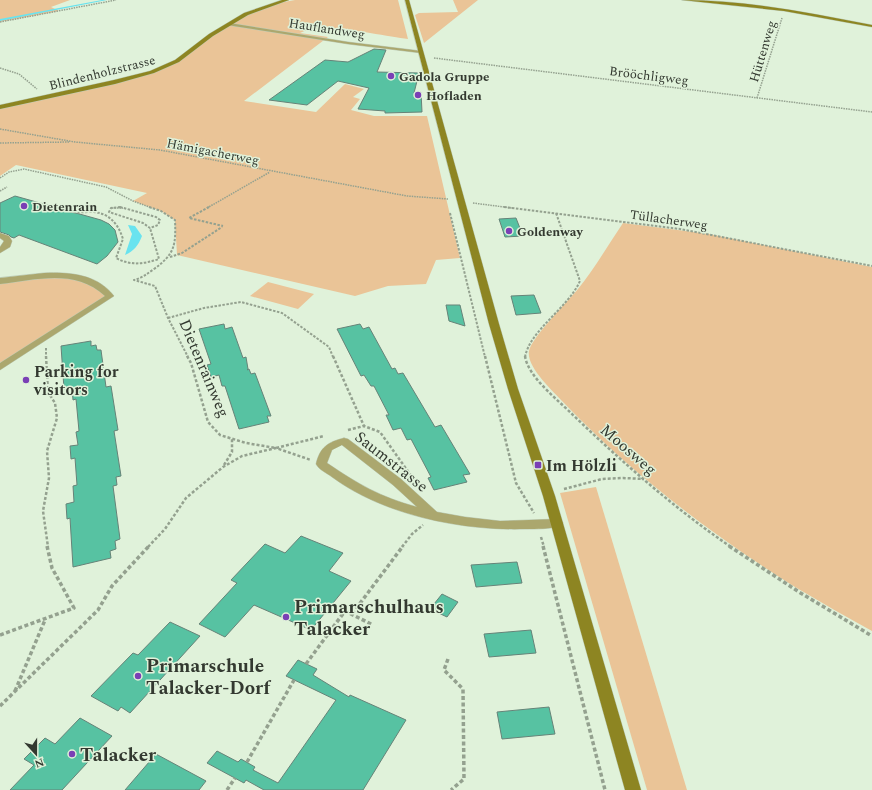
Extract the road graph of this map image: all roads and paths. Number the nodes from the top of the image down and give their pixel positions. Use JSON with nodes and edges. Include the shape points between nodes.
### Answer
{"nodes":[{"id":1,"x":116,"y":0,"type":"edge"},
{"id":2,"x":283,"y":0,"type":"edge"},
{"id":3,"x":407,"y":0,"type":"edge"},
{"id":4,"x":684,"y":0,"type":"edge"},
{"id":5,"x":784,"y":10,"type":"junction"},
{"id":6,"x":0,"y":22,"type":"edge"},
{"id":7,"x":229,"y":24,"type":"junction"},
{"id":8,"x":872,"y":26,"type":"edge"},
{"id":9,"x":422,"y":54,"type":"junction"},
{"id":10,"x":0,"y":68,"type":"edge"},
{"id":11,"x":47,"y":97,"type":"junction"},
{"id":12,"x":757,"y":98,"type":"junction"},
{"id":13,"x":0,"y":107,"type":"edge"},
{"id":14,"x":872,"y":112,"type":"edge"},
{"id":15,"x":0,"y":129,"type":"edge"},
{"id":16,"x":75,"y":142,"type":"junction"},
{"id":17,"x":0,"y":143,"type":"edge"},
{"id":18,"x":271,"y":171,"type":"junction"},
{"id":19,"x":0,"y":178,"type":"edge"},
{"id":20,"x":7,"y":187,"type":"dead end"},
{"id":21,"x":0,"y":191,"type":"edge"},
{"id":22,"x":462,"y":201,"type":"junction"},
{"id":23,"x":75,"y":206,"type":"dead end"},
{"id":24,"x":556,"y":213,"type":"junction"},
{"id":25,"x":122,"y":217,"type":"junction"},
{"id":26,"x":114,"y":221,"type":"junction"},
{"id":27,"x":150,"y":228,"type":"junction"},
{"id":28,"x":0,"y":235,"type":"edge"},
{"id":29,"x":0,"y":251,"type":"edge"},
{"id":30,"x":170,"y":257,"type":"junction"},
{"id":31,"x":872,"y":266,"type":"edge"},
{"id":32,"x":0,"y":281,"type":"edge"},
{"id":33,"x":168,"y":318,"type":"junction"},
{"id":34,"x":46,"y":338,"type":"junction"},
{"id":35,"x":0,"y":367,"type":"edge"},
{"id":36,"x":364,"y":426,"type":"junction"},
{"id":37,"x":342,"y":432,"type":"dead end"},
{"id":38,"x":327,"y":435,"type":"dead end"},
{"id":39,"x":232,"y":438,"type":"junction"},
{"id":40,"x":276,"y":448,"type":"junction"},
{"id":41,"x":321,"y":464,"type":"junction"},
{"id":42,"x":223,"y":467,"type":"junction"},
{"id":43,"x":644,"y":479,"type":"junction"},
{"id":44,"x":415,"y":483,"type":"dead end"},
{"id":45,"x":564,"y":489,"type":"dead end"},
{"id":46,"x":434,"y":516,"type":"junction"},
{"id":47,"x":557,"y":523,"type":"junction"},
{"id":48,"x":352,"y":614,"type":"junction"},
{"id":49,"x":45,"y":620,"type":"junction"},
{"id":50,"x":372,"y":624,"type":"dead end"},
{"id":51,"x":0,"y":635,"type":"edge"},
{"id":52,"x":872,"y":636,"type":"edge"},
{"id":53,"x":448,"y":659,"type":"dead end"},
{"id":54,"x":306,"y":664,"type":"dead end"},
{"id":55,"x":294,"y":680,"type":"dead end"},
{"id":56,"x":14,"y":692,"type":"junction"},
{"id":57,"x":0,"y":706,"type":"edge"},
{"id":58,"x":247,"y":762,"type":"dead end"},
{"id":59,"x":235,"y":778,"type":"dead end"},
{"id":60,"x":227,"y":790,"type":"edge"},
{"id":61,"x":451,"y":790,"type":"edge"},
{"id":62,"x":633,"y":790,"type":"edge"}],
"edges":[{"from":1,"to":6,"type":"path"},
{"from":2,"to":7,"type":"main road","name":"Blindenholzstrasse"},
{"from":3,"to":9,"type":"main road"},
{"from":4,"to":5,"type":"main road"},
{"from":5,"to":8,"type":"main road"},
{"from":5,"to":12,"type":"path","name":"Hüttenweg"},
{"from":7,"to":9,"type":"lane","name":"Hauflandweg"},
{"from":7,"to":11,"type":"main road","name":"Blindenholzstrasse","via":[[185,56],[159,69]]},
{"from":9,"to":12,"type":"path","name":"Brööchligweg"},
{"from":9,"to":22,"type":"main road"},
{"from":10,"to":11,"type":"path","via":[[19,74]]},
{"from":11,"to":13,"type":"main road","name":"Blindenholzstrasse"},
{"from":12,"to":14,"type":"path","name":"Brööchligweg"},
{"from":15,"to":16,"type":"path","name":"Hämigacherweg"},
{"from":16,"to":17,"type":"path"},
{"from":16,"to":18,"type":"path","name":"Hämigacherweg","via":[[160,150]]},
{"from":18,"to":22,"type":"path","name":"Hämigacherweg","via":[[421,198]]},
{"from":18,"to":30,"type":"path","via":[[189,218],[223,226],[182,253]]},
{"from":19,"to":30,"type":"path","via":[[16,170],[32,170],[106,187],[133,201],[161,211],[175,220],[176,241]]},
{"from":20,"to":21,"type":"path"},
{"from":22,"to":24,"type":"path","name":"Tüllacherweg"},
{"from":22,"to":47,"type":"main road","via":[[513,389]]},
{"from":23,"to":26,"type":"path","via":[[71,212],[95,212]]},
{"from":24,"to":31,"type":"path","name":"Tüllacherweg","via":[[708,233]]},
{"from":24,"to":43,"type":"path","name":"Moosweg","via":[[580,281],[573,295],[526,349],[526,362],[544,386]]},
{"from":25,"to":26,"type":"path"},
{"from":25,"to":27,"type":"path"},
{"from":25,"to":27,"type":"path","via":[[109,212],[110,208],[120,207],[160,220],[158,225]]},
{"from":26,"to":27,"type":"path","via":[[123,239],[116,258],[124,263],[137,265],[159,259]]},
{"from":28,"to":29,"type":"street","via":[[8,241]]},
{"from":30,"to":33,"type":"path","name":"Dietenrainweg","via":[[141,279],[134,280],[155,286]]},
{"from":32,"to":34,"type":"street","via":[[65,275],[86,278],[110,296]]},
{"from":33,"to":36,"type":"path","via":[[204,308],[241,302],[282,313],[329,347]]},
{"from":33,"to":39,"type":"path","name":"Dietenrainweg","via":[[191,363],[208,422],[220,435]]},
{"from":34,"to":35,"type":"street"},
{"from":34,"to":49,"type":"path","via":[[48,392],[55,403],[57,418],[47,451],[49,478],[43,511],[52,568],[74,608]]},
{"from":36,"to":37,"type":"path"},
{"from":36,"to":44,"type":"path","via":[[380,432]]},
{"from":38,"to":40,"type":"path","name":"Dietenrainweg"},
{"from":39,"to":40,"type":"path","name":"Dietenrainweg"},
{"from":39,"to":42,"type":"path","via":[[232,452]]},
{"from":40,"to":41,"type":"path"},
{"from":40,"to":42,"type":"path","via":[[242,456]]},
{"from":41,"to":46,"type":"street","name":"Saumstrasse","via":[[360,491]]},
{"from":41,"to":46,"type":"street","name":"Saumstrasse","via":[[324,452],[332,444],[344,441],[397,482]]},
{"from":42,"to":56,"type":"path","via":[[186,498],[164,529],[112,586],[98,610]]},
{"from":43,"to":45,"type":"path","via":[[606,478]]},
{"from":43,"to":52,"type":"path","name":"Moosweg","via":[[739,553]]},
{"from":46,"to":47,"type":"street","name":"Saumstrasse","via":[[493,525]]},
{"from":46,"to":48,"type":"path","via":[[412,534]]},
{"from":47,"to":62,"type":"main road"},
{"from":48,"to":50,"type":"path"},
{"from":48,"to":54,"type":"path","via":[[345,611]]},
{"from":49,"to":51,"type":"path"},
{"from":49,"to":56,"type":"path"},
{"from":53,"to":61,"type":"path","via":[[444,670],[463,689],[464,779]]},
{"from":55,"to":58,"type":"path"},
{"from":56,"to":57,"type":"path"},
{"from":59,"to":60,"type":"path"}]}
